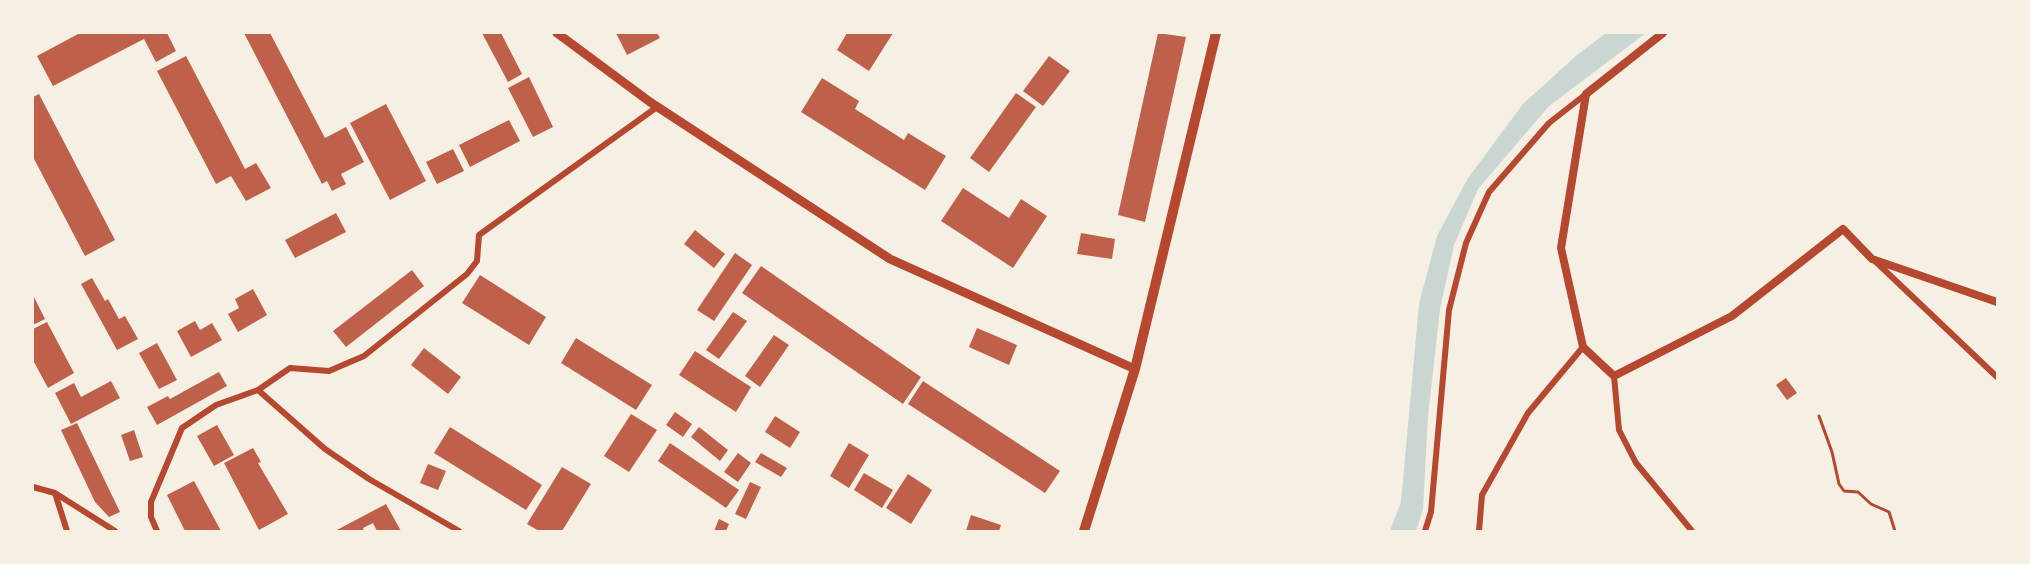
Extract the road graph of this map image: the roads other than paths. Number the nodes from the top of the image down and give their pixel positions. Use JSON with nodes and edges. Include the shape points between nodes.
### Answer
{"nodes":[{"id":1,"x":557,"y":33,"type":"edge"},
{"id":2,"x":1215,"y":33,"type":"edge"},
{"id":3,"x":1663,"y":33,"type":"edge"},
{"id":4,"x":1586,"y":94,"type":"junction"},
{"id":5,"x":657,"y":107,"type":"junction"},
{"id":6,"x":1872,"y":259,"type":"junction"},
{"id":7,"x":1997,"y":302,"type":"edge"},
{"id":8,"x":1583,"y":347,"type":"junction"},
{"id":9,"x":1135,"y":369,"type":"junction"},
{"id":10,"x":1614,"y":376,"type":"junction"},
{"id":11,"x":1997,"y":377,"type":"edge"},
{"id":12,"x":258,"y":390,"type":"junction"},
{"id":13,"x":33,"y":488,"type":"edge"},
{"id":14,"x":55,"y":493,"type":"junction"},
{"id":15,"x":67,"y":531,"type":"edge"},
{"id":16,"x":116,"y":531,"type":"edge"},
{"id":17,"x":157,"y":531,"type":"edge"},
{"id":18,"x":459,"y":531,"type":"edge"},
{"id":19,"x":1084,"y":531,"type":"edge"},
{"id":20,"x":1425,"y":531,"type":"edge"},
{"id":21,"x":1479,"y":531,"type":"edge"},
{"id":22,"x":1692,"y":531,"type":"edge"}],
"edges":[{"from":1,"to":5,"type":"main road"},
{"from":2,"to":9,"type":"main road"},
{"from":3,"to":4,"type":"street"},
{"from":4,"to":8,"type":"street","via":[[1561,248]]},
{"from":4,"to":20,"type":"street","via":[[1549,123],[1489,192],[1466,243],[1449,310],[1431,512]]},
{"from":5,"to":9,"type":"main road","via":[[890,259]]},
{"from":5,"to":12,"type":"street","via":[[479,235],[477,261],[467,274],[364,356],[329,371],[290,368]]},
{"from":6,"to":7,"type":"street"},
{"from":6,"to":10,"type":"street","via":[[1843,229],[1732,316]]},
{"from":6,"to":11,"type":"street"},
{"from":8,"to":10,"type":"street"},
{"from":8,"to":21,"type":"street","via":[[1522,424],[1482,495]]},
{"from":9,"to":19,"type":"main road"},
{"from":10,"to":22,"type":"street","via":[[1623,439],[1636,463]]},
{"from":12,"to":17,"type":"street","via":[[216,405],[182,428],[151,502],[151,517]]},
{"from":12,"to":18,"type":"street","via":[[325,449]]},
{"from":13,"to":14,"type":"street"},
{"from":14,"to":15,"type":"street"},
{"from":14,"to":16,"type":"street"}]}
